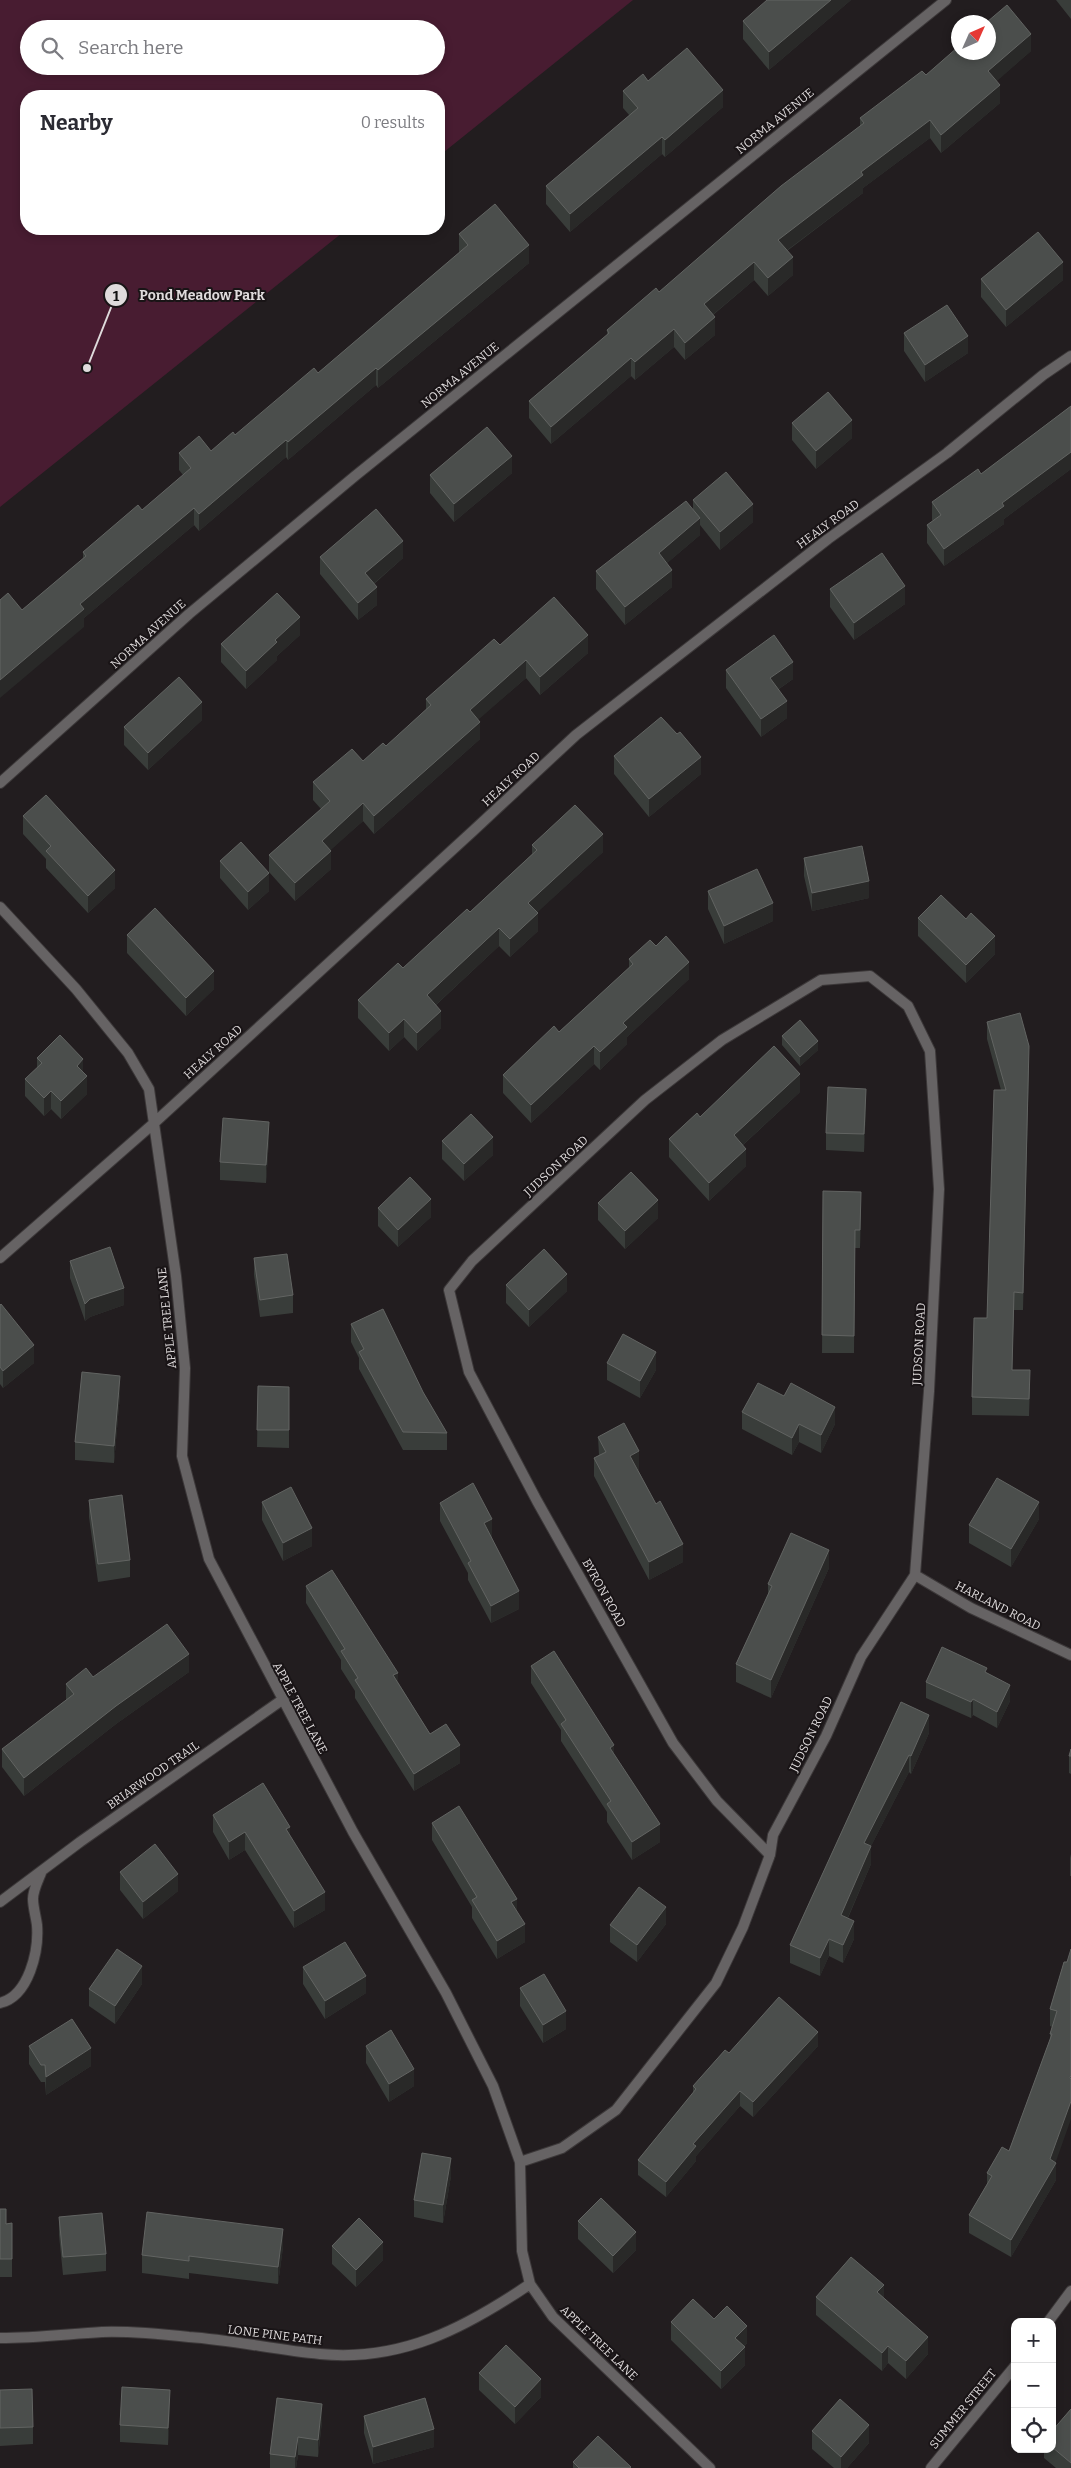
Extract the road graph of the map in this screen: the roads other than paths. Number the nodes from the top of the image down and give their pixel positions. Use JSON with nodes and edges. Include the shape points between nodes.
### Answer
{"nodes":[{"id":1,"x":946,"y":0,"type":"edge"},
{"id":2,"x":1071,"y":356,"type":"edge"},
{"id":3,"x":0,"y":783,"type":"edge"},
{"id":4,"x":0,"y":906,"type":"edge"},
{"id":5,"x":153,"y":1124,"type":"junction"},
{"id":6,"x":0,"y":1258,"type":"edge"},
{"id":7,"x":454,"y":1319,"type":"joint"},
{"id":8,"x":915,"y":1575,"type":"junction"},
{"id":9,"x":1071,"y":1656,"type":"edge"},
{"id":10,"x":282,"y":1700,"type":"junction"},
{"id":11,"x":770,"y":1855,"type":"junction"},
{"id":12,"x":41,"y":1873,"type":"junction"},
{"id":13,"x":0,"y":1902,"type":"edge"},
{"id":14,"x":0,"y":2003,"type":"edge"},
{"id":15,"x":520,"y":2162,"type":"junction"},
{"id":16,"x":530,"y":2284,"type":"junction"},
{"id":17,"x":1071,"y":2291,"type":"edge"},
{"id":18,"x":1051,"y":2318,"type":"edge"},
{"id":19,"x":0,"y":2338,"type":"edge"},
{"id":20,"x":1011,"y":2371,"type":"edge"},
{"id":21,"x":710,"y":2468,"type":"edge"},
{"id":22,"x":931,"y":2468,"type":"edge"}],
"edges":[{"from":1,"to":3,"type":"street","name":"NORMA AVENUE","via":[[347,482],[189,614]]},
{"from":2,"to":5,"type":"street","name":"HEALY ROAD","via":[[576,735]]},
{"from":4,"to":5,"type":"street","name":"APPLE TREE LANE","via":[[76,989],[128,1053],[150,1089]]},
{"from":5,"to":6,"type":"street","name":"HEALY ROAD"},
{"from":5,"to":10,"type":"street","name":"APPLE TREE LANE","via":[[176,1276],[185,1368],[182,1456],[208,1559]]},
{"from":7,"to":8,"type":"street","name":"JUDSON ROAD","via":[[449,1290],[472,1261],[645,1100],[722,1040],[821,980],[870,976],[908,1006],[930,1051],[939,1189],[929,1391]]},
{"from":7,"to":11,"type":"street","name":"BYRON ROAD","via":[[469,1372],[673,1743],[716,1801]]},
{"from":8,"to":9,"type":"street","name":"HARLAND ROAD","via":[[971,1608]]},
{"from":8,"to":11,"type":"street","name":"JUDSON ROAD","via":[[861,1657],[826,1736],[773,1835]]},
{"from":10,"to":12,"type":"street","name":"BRIARWOOD TRAIL"},
{"from":10,"to":15,"type":"street","name":"APPLE TREE LANE","via":[[353,1832],[446,1993],[493,2086]]},
{"from":11,"to":15,"type":"street","name":"JUDSON ROAD","via":[[743,1927],[716,1982],[616,2110],[562,2148]]},
{"from":12,"to":13,"type":"street","name":"BRIARWOOD TRAIL"},
{"from":12,"to":14,"type":"street","via":[[33,1898],[37,1927],[33,1960],[19,1991]]},
{"from":15,"to":16,"type":"street","name":"APPLE TREE LANE","via":[[522,2251]]},
{"from":16,"to":19,"type":"street","name":"LONE PINE PATH","via":[[464,2326],[423,2342],[376,2354],[321,2354],[190,2337],[104,2332]]},
{"from":16,"to":21,"type":"street","name":"APPLE TREE LANE","via":[[552,2317]]},
{"from":17,"to":18,"type":"street"},
{"from":20,"to":22,"type":"street","name":"SUMMER STREET"}]}
